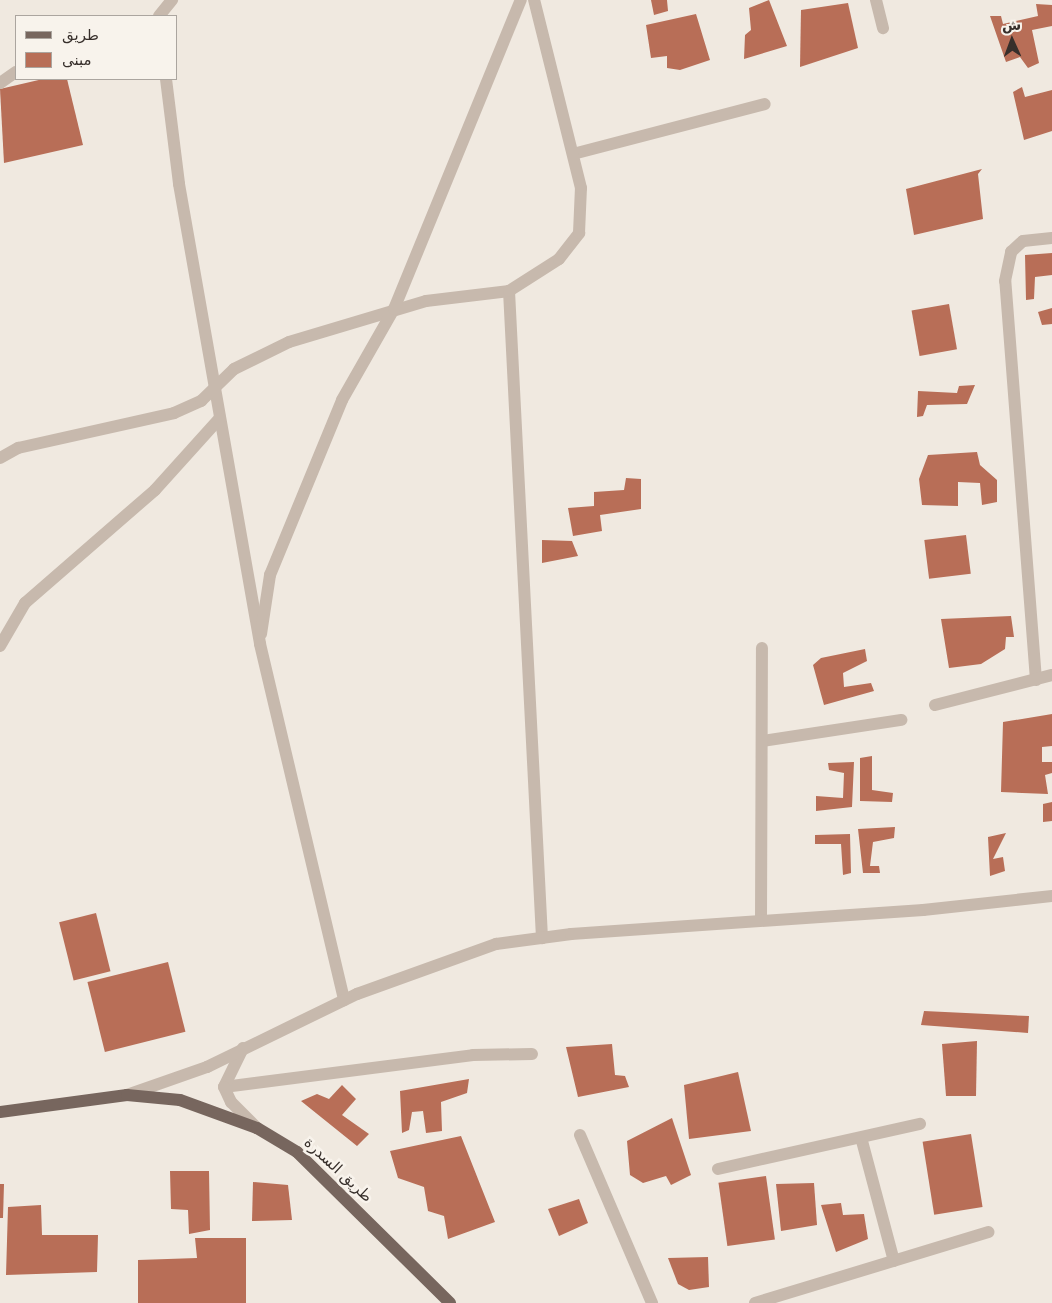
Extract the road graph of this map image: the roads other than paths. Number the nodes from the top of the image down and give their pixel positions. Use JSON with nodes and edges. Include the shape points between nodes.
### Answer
{"nodes":[{"id":1,"x":172,"y":0,"type":"edge"},
{"id":2,"x":521,"y":0,"type":"edge"},
{"id":3,"x":534,"y":0,"type":"edge"},
{"id":4,"x":876,"y":0,"type":"edge"},
{"id":5,"x":160,"y":15,"type":"edge"},
{"id":6,"x":883,"y":28,"type":"dead end"},
{"id":7,"x":15,"y":73,"type":"edge"},
{"id":8,"x":166,"y":80,"type":"edge"},
{"id":9,"x":0,"y":83,"type":"edge"},
{"id":10,"x":765,"y":104,"type":"dead end"},
{"id":11,"x":573,"y":154,"type":"junction"},
{"id":12,"x":1052,"y":238,"type":"edge"},
{"id":13,"x":509,"y":291,"type":"junction"},
{"id":14,"x":394,"y":309,"type":"junction"},
{"id":15,"x":216,"y":386,"type":"junction"},
{"id":16,"x":219,"y":419,"type":"junction"},
{"id":17,"x":0,"y":458,"type":"edge"},
{"id":18,"x":260,"y":644,"type":"junction"},
{"id":19,"x":0,"y":646,"type":"edge"},
{"id":20,"x":762,"y":648,"type":"dead end"},
{"id":21,"x":1052,"y":675,"type":"edge"},
{"id":22,"x":1036,"y":680,"type":"junction"},
{"id":23,"x":935,"y":705,"type":"dead end"},
{"id":24,"x":900,"y":720,"type":"dead end"},
{"id":25,"x":762,"y":741,"type":"junction"},
{"id":26,"x":1052,"y":896,"type":"edge"},
{"id":27,"x":762,"y":919,"type":"junction"},
{"id":28,"x":542,"y":938,"type":"junction"},
{"id":29,"x":344,"y":1000,"type":"junction"},
{"id":30,"x":243,"y":1048,"type":"junction"},
{"id":31,"x":532,"y":1054,"type":"dead end"},
{"id":32,"x":224,"y":1087,"type":"junction"},
{"id":33,"x":127,"y":1095,"type":"junction"},
{"id":34,"x":0,"y":1112,"type":"edge"},
{"id":35,"x":920,"y":1124,"type":"dead end"},
{"id":36,"x":257,"y":1128,"type":"junction"},
{"id":37,"x":580,"y":1135,"type":"dead end"},
{"id":38,"x":862,"y":1141,"type":"junction"},
{"id":39,"x":718,"y":1169,"type":"dead end"},
{"id":40,"x":988,"y":1232,"type":"dead end"},
{"id":41,"x":894,"y":1261,"type":"junction"},
{"id":42,"x":450,"y":1303,"type":"edge"},
{"id":43,"x":652,"y":1303,"type":"edge"},
{"id":44,"x":756,"y":1303,"type":"edge"}],
"edges":[{"from":1,"to":5,"type":"street"},
{"from":2,"to":14,"type":"street"},
{"from":3,"to":11,"type":"street"},
{"from":4,"to":6,"type":"street"},
{"from":7,"to":9,"type":"street"},
{"from":8,"to":15,"type":"street"},
{"from":10,"to":11,"type":"street"},
{"from":11,"to":13,"type":"street","via":[[581,188],[579,233],[559,259]]},
{"from":12,"to":22,"type":"street","via":[[1023,241],[1006,266],[1005,281]]},
{"from":13,"to":14,"type":"street"},
{"from":13,"to":28,"type":"street"},
{"from":14,"to":15,"type":"street","via":[[289,342],[234,369]]},
{"from":14,"to":18,"type":"street","via":[[342,400],[270,575]]},
{"from":15,"to":16,"type":"street"},
{"from":15,"to":17,"type":"street","via":[[200,401],[144,423],[50,440]]},
{"from":16,"to":18,"type":"street"},
{"from":16,"to":19,"type":"street","via":[[155,490],[25,603]]},
{"from":18,"to":29,"type":"street"},
{"from":20,"to":25,"type":"street"},
{"from":21,"to":22,"type":"street"},
{"from":22,"to":23,"type":"street"},
{"from":24,"to":25,"type":"street"},
{"from":25,"to":27,"type":"street"},
{"from":26,"to":27,"type":"street","via":[[923,910]]},
{"from":27,"to":28,"type":"street"},
{"from":28,"to":29,"type":"street","via":[[496,944]]},
{"from":29,"to":30,"type":"street"},
{"from":30,"to":32,"type":"street"},
{"from":30,"to":33,"type":"street","via":[[207,1067]]},
{"from":31,"to":32,"type":"street","via":[[473,1055]]},
{"from":32,"to":36,"type":"street","via":[[231,1102]]},
{"from":33,"to":34,"type":"main road","name":"طريق السدرة","via":[[93,1096]]},
{"from":33,"to":36,"type":"main road","name":"طريق السدرة","via":[[180,1100]]},
{"from":35,"to":38,"type":"street"},
{"from":36,"to":42,"type":"main road","name":"طريق السدرة","via":[[297,1152]]},
{"from":37,"to":43,"type":"street"},
{"from":38,"to":39,"type":"street"},
{"from":38,"to":41,"type":"street"},
{"from":40,"to":41,"type":"street"},
{"from":41,"to":44,"type":"street"}]}
